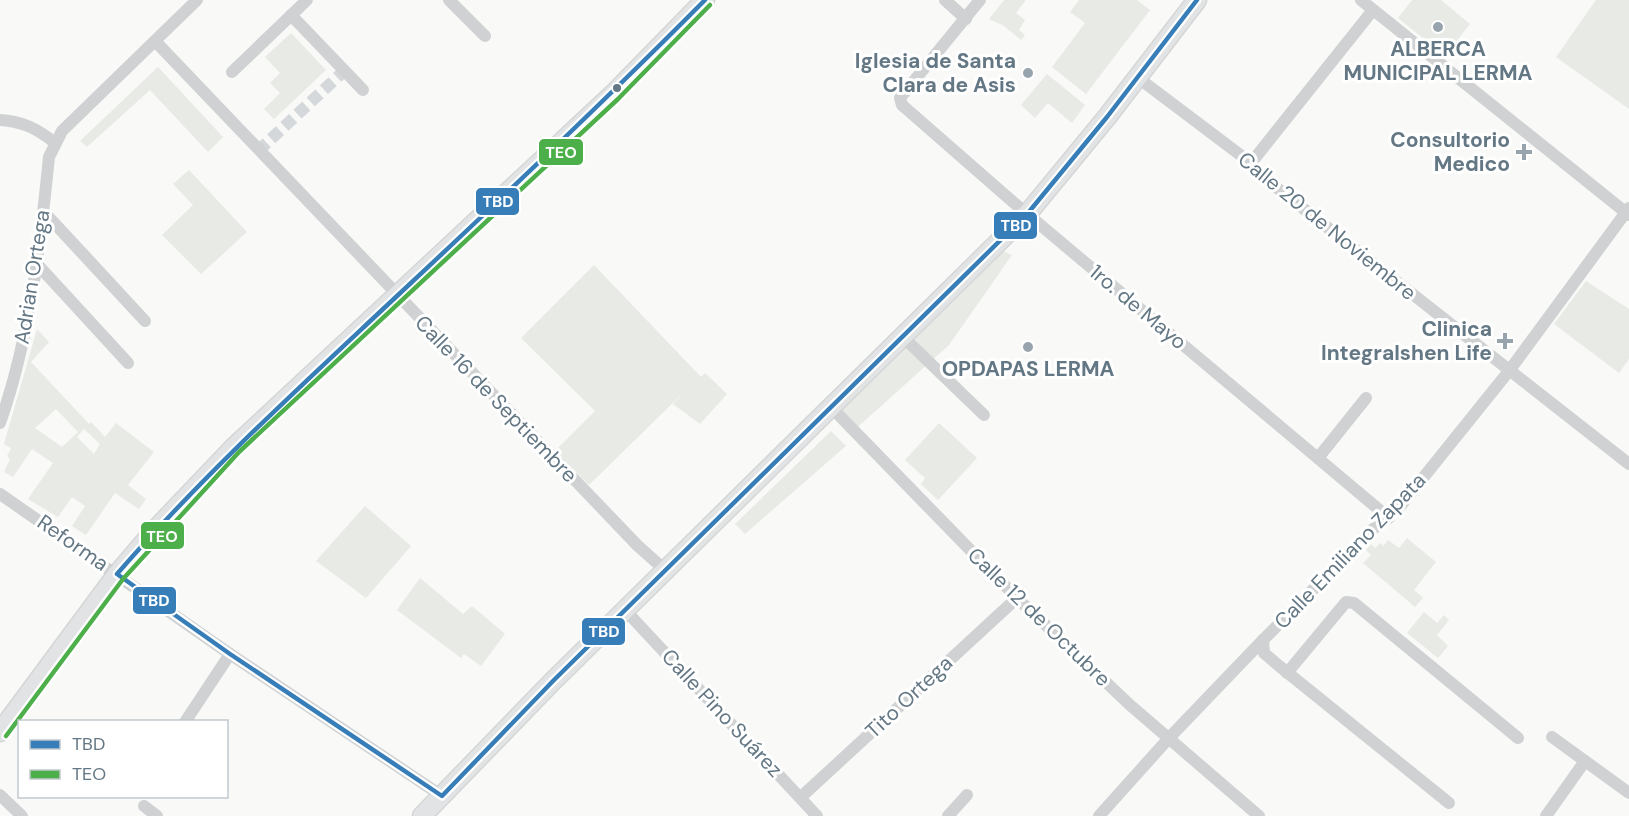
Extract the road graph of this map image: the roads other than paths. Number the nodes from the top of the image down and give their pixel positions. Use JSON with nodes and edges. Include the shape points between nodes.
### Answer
{"nodes":[{"id":1,"x":196,"y":0,"type":"edge"},
{"id":2,"x":308,"y":0,"type":"edge"},
{"id":3,"x":449,"y":0,"type":"edge"},
{"id":4,"x":705,"y":0,"type":"edge"},
{"id":5,"x":945,"y":0,"type":"edge"},
{"id":6,"x":980,"y":0,"type":"edge"},
{"id":7,"x":1197,"y":0,"type":"edge"},
{"id":8,"x":1361,"y":0,"type":"edge"},
{"id":9,"x":1373,"y":10,"type":"junction"},
{"id":10,"x":291,"y":15,"type":"junction"},
{"id":11,"x":966,"y":19,"type":"junction"},
{"id":12,"x":485,"y":36,"type":"dead end"},
{"id":13,"x":155,"y":41,"type":"junction"},
{"id":14,"x":232,"y":72,"type":"dead end"},
{"id":15,"x":1137,"y":77,"type":"junction"},
{"id":16,"x":363,"y":90,"type":"dead end"},
{"id":17,"x":0,"y":120,"type":"edge"},
{"id":18,"x":55,"y":143,"type":"junction"},
{"id":19,"x":1251,"y":163,"type":"junction"},
{"id":20,"x":44,"y":212,"type":"junction"},
{"id":21,"x":1628,"y":212,"type":"edge"},
{"id":22,"x":1028,"y":213,"type":"junction"},
{"id":23,"x":37,"y":264,"type":"junction"},
{"id":24,"x":397,"y":296,"type":"junction"},
{"id":25,"x":146,"y":321,"type":"dead end"},
{"id":26,"x":902,"y":336,"type":"junction"},
{"id":27,"x":128,"y":363,"type":"dead end"},
{"id":28,"x":1509,"y":371,"type":"junction"},
{"id":29,"x":1366,"y":398,"type":"dead end"},
{"id":30,"x":830,"y":406,"type":"junction"},
{"id":31,"x":984,"y":415,"type":"dead end"},
{"id":32,"x":0,"y":423,"type":"edge"},
{"id":33,"x":1318,"y":458,"type":"junction"},
{"id":34,"x":1629,"y":464,"type":"edge"},
{"id":35,"x":0,"y":494,"type":"edge"},
{"id":36,"x":1389,"y":518,"type":"junction"},
{"id":37,"x":666,"y":571,"type":"junction"},
{"id":38,"x":117,"y":574,"type":"junction"},
{"id":39,"x":1017,"y":598,"type":"junction"},
{"id":40,"x":626,"y":611,"type":"junction"},
{"id":41,"x":1263,"y":640,"type":"junction"},
{"id":42,"x":230,"y":654,"type":"junction"},
{"id":43,"x":1287,"y":673,"type":"junction"},
{"id":44,"x":186,"y":720,"type":"edge"},
{"id":45,"x":0,"y":732,"type":"edge"},
{"id":46,"x":1552,"y":737,"type":"dead end"},
{"id":47,"x":1169,"y":738,"type":"junction"},
{"id":48,"x":1518,"y":738,"type":"dead end"},
{"id":49,"x":1585,"y":761,"type":"junction"},
{"id":50,"x":1629,"y":793,"type":"edge"},
{"id":51,"x":0,"y":795,"type":"edge"},
{"id":52,"x":967,"y":795,"type":"dead end"},
{"id":53,"x":442,"y":796,"type":"junction"},
{"id":54,"x":801,"y":797,"type":"junction"},
{"id":55,"x":1449,"y":803,"type":"dead end"},
{"id":56,"x":144,"y":806,"type":"dead end"},
{"id":57,"x":810,"y":814,"type":"edge"},
{"id":58,"x":22,"y":816,"type":"edge"},
{"id":59,"x":157,"y":816,"type":"edge"},
{"id":60,"x":422,"y":816,"type":"edge"},
{"id":61,"x":948,"y":816,"type":"edge"},
{"id":62,"x":1099,"y":816,"type":"edge"},
{"id":63,"x":1259,"y":816,"type":"edge"},
{"id":64,"x":1546,"y":816,"type":"edge"}],
"edges":[{"from":1,"to":13,"type":"street","name":"Adrian Ortega"},
{"from":2,"to":10,"type":"street"},
{"from":3,"to":12,"type":"street"},
{"from":4,"to":24,"type":"main road","via":[[613,94]]},
{"from":5,"to":11,"type":"street"},
{"from":6,"to":11,"type":"street"},
{"from":7,"to":15,"type":"main road"},
{"from":8,"to":9,"type":"street"},
{"from":9,"to":19,"type":"street"},
{"from":9,"to":21,"type":"street"},
{"from":10,"to":14,"type":"street"},
{"from":10,"to":16,"type":"street"},
{"from":11,"to":22,"type":"street","name":"1ro. de Mayo","via":[[900,99],[902,105]]},
{"from":13,"to":18,"type":"street","name":"Adrian Ortega","via":[[62,131]]},
{"from":13,"to":24,"type":"street","name":"Calle 16 de Septiembre"},
{"from":15,"to":19,"type":"street","name":"Calle 20 de Noviembre"},
{"from":15,"to":22,"type":"main road"},
{"from":17,"to":18,"type":"street","via":[[32,127]]},
{"from":18,"to":20,"type":"street","name":"Adrian Ortega"},
{"from":19,"to":28,"type":"street","name":"Calle 20 de Noviembre","via":[[1262,176]]},
{"from":20,"to":23,"type":"street","name":"Adrian Ortega"},
{"from":20,"to":25,"type":"street"},
{"from":21,"to":28,"type":"street","name":"Calle Emiliano Zapata"},
{"from":22,"to":26,"type":"main road"},
{"from":22,"to":33,"type":"street","name":"1ro. de Mayo"},
{"from":23,"to":27,"type":"street"},
{"from":23,"to":32,"type":"street","name":"Adrian Ortega","via":[[19,358]]},
{"from":24,"to":37,"type":"street","name":"Calle 16 de Septiembre"},
{"from":24,"to":38,"type":"main road","via":[[234,447]]},
{"from":26,"to":30,"type":"main road"},
{"from":26,"to":31,"type":"street"},
{"from":28,"to":34,"type":"street","name":"Calle 20 de Noviembre"},
{"from":28,"to":36,"type":"street","name":"Calle Emiliano Zapata"},
{"from":29,"to":33,"type":"street"},
{"from":30,"to":37,"type":"main road"},
{"from":30,"to":39,"type":"street","name":"Calle 12 de Octubre"},
{"from":33,"to":36,"type":"street","name":"1ro. de Mayo"},
{"from":35,"to":38,"type":"street","name":"Reforma"},
{"from":36,"to":41,"type":"street","name":"Calle Emiliano Zapata","via":[[1372,530]]},
{"from":37,"to":40,"type":"main road"},
{"from":38,"to":42,"type":"street","name":"Reforma"},
{"from":38,"to":45,"type":"main road"},
{"from":39,"to":47,"type":"street","name":"Calle 12 de Octubre"},
{"from":39,"to":54,"type":"street","name":"Tito Ortega"},
{"from":40,"to":53,"type":"main road"},
{"from":40,"to":54,"type":"street","name":"Calle Pino Suárez"},
{"from":41,"to":43,"type":"street","via":[[1264,652]]},
{"from":41,"to":47,"type":"street","name":"Calle Emiliano Zapata"},
{"from":42,"to":44,"type":"street"},
{"from":42,"to":53,"type":"street","name":"Reforma"},
{"from":43,"to":48,"type":"street","via":[[1346,602],[1354,603]]},
{"from":43,"to":55,"type":"street"},
{"from":46,"to":49,"type":"street"},
{"from":47,"to":62,"type":"street","name":"Calle Emiliano Zapata"},
{"from":47,"to":63,"type":"street","name":"Calle 12 de Octubre"},
{"from":49,"to":50,"type":"street"},
{"from":49,"to":64,"type":"street"},
{"from":51,"to":58,"type":"street"},
{"from":52,"to":61,"type":"street"},
{"from":53,"to":60,"type":"main road"},
{"from":54,"to":57,"type":"street","name":"Calle Pino Suárez"},
{"from":56,"to":59,"type":"street"}]}
